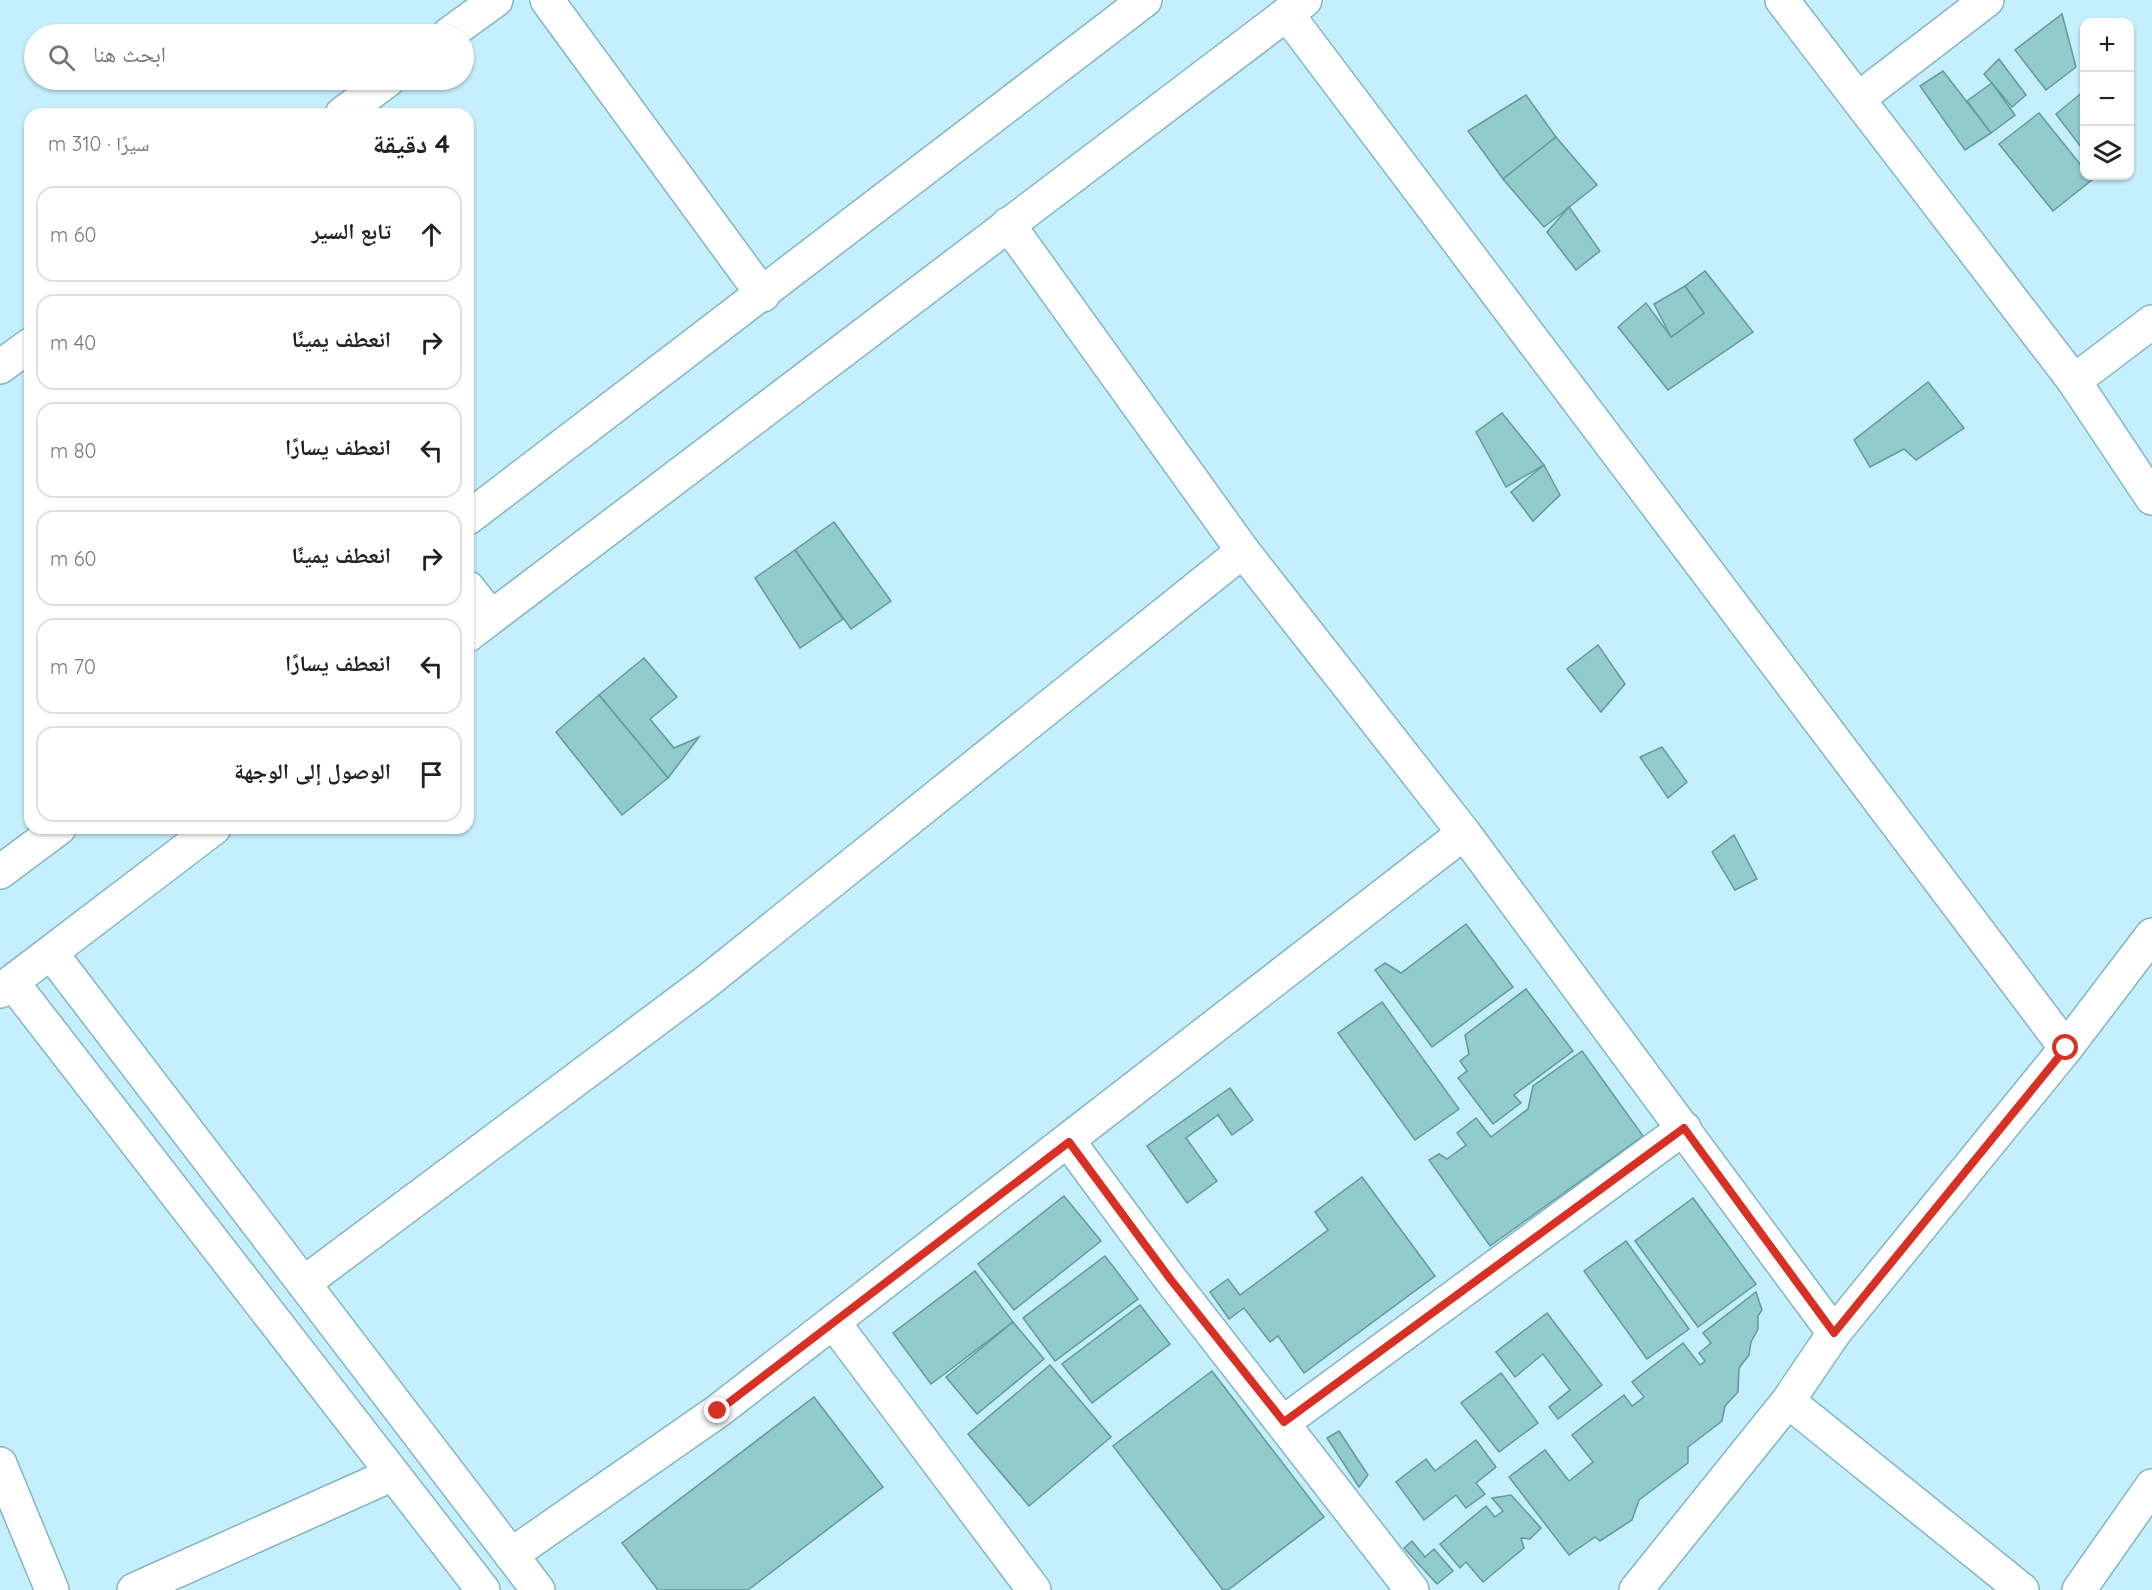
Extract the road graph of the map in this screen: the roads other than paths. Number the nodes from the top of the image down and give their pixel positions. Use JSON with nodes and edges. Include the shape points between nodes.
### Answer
{"nodes":[{"id":1,"x":496,"y":0,"type":"edge"},
{"id":2,"x":547,"y":0,"type":"edge"},
{"id":3,"x":1145,"y":0,"type":"edge"},
{"id":4,"x":1782,"y":0,"type":"edge"},
{"id":5,"x":1987,"y":0,"type":"edge"},
{"id":6,"x":1296,"y":7,"type":"edge"},
{"id":7,"x":463,"y":24,"type":"edge"},
{"id":8,"x":374,"y":90,"type":"edge"},
{"id":9,"x":1858,"y":99,"type":"junction"},
{"id":10,"x":350,"y":108,"type":"edge"},
{"id":11,"x":1008,"y":224,"type":"junction"},
{"id":12,"x":763,"y":295,"type":"junction"},
{"id":13,"x":2152,"y":322,"type":"edge"},
{"id":14,"x":24,"y":349,"type":"edge"},
{"id":15,"x":0,"y":367,"type":"edge"},
{"id":16,"x":2073,"y":381,"type":"junction"},
{"id":17,"x":2152,"y":498,"type":"edge"},
{"id":18,"x":474,"y":513,"type":"edge"},
{"id":19,"x":1243,"y":551,"type":"junction"},
{"id":20,"x":474,"y":607,"type":"edge"},
{"id":21,"x":480,"y":626,"type":"edge"},
{"id":22,"x":1464,"y":833,"type":"junction"},
{"id":23,"x":50,"y":834,"type":"edge"},
{"id":24,"x":206,"y":834,"type":"edge"},
{"id":25,"x":0,"y":872,"type":"edge"},
{"id":26,"x":2152,"y":935,"type":"edge"},
{"id":27,"x":51,"y":952,"type":"junction"},
{"id":28,"x":6,"y":987,"type":"edge"},
{"id":29,"x":2066,"y":1048,"type":"junction"},
{"id":30,"x":1684,"y":1128,"type":"junction"},
{"id":31,"x":1069,"y":1142,"type":"junction"},
{"id":32,"x":304,"y":1283,"type":"junction"},
{"id":33,"x":834,"y":1323,"type":"junction"},
{"id":34,"x":1834,"y":1333,"type":"junction"},
{"id":35,"x":1788,"y":1401,"type":"junction"},
{"id":36,"x":1284,"y":1422,"type":"junction"},
{"id":37,"x":0,"y":1464,"type":"edge"},
{"id":38,"x":393,"y":1474,"type":"junction"},
{"id":39,"x":2152,"y":1486,"type":"edge"},
{"id":40,"x":511,"y":1555,"type":"junction"},
{"id":41,"x":52,"y":1590,"type":"edge"},
{"id":42,"x":134,"y":1590,"type":"edge"},
{"id":43,"x":483,"y":1590,"type":"edge"},
{"id":44,"x":538,"y":1590,"type":"edge"},
{"id":45,"x":1035,"y":1590,"type":"edge"},
{"id":46,"x":1412,"y":1590,"type":"edge"},
{"id":47,"x":1636,"y":1590,"type":"edge"},
{"id":48,"x":2022,"y":1590,"type":"edge"},
{"id":49,"x":2079,"y":1590,"type":"edge"}],
"edges":[{"from":1,"to":7,"type":"street"},
{"from":2,"to":12,"type":"street"},
{"from":3,"to":12,"type":"street"},
{"from":4,"to":9,"type":"street"},
{"from":5,"to":9,"type":"street"},
{"from":6,"to":11,"type":"street"},
{"from":6,"to":29,"type":"street"},
{"from":8,"to":10,"type":"street"},
{"from":9,"to":16,"type":"street"},
{"from":11,"to":19,"type":"street"},
{"from":11,"to":21,"type":"street"},
{"from":12,"to":18,"type":"street"},
{"from":13,"to":16,"type":"street"},
{"from":14,"to":15,"type":"street"},
{"from":16,"to":17,"type":"street"},
{"from":19,"to":22,"type":"street"},
{"from":19,"to":32,"type":"street","via":[[705,983]]},
{"from":20,"to":21,"type":"street"},
{"from":22,"to":30,"type":"street"},
{"from":22,"to":31,"type":"street"},
{"from":23,"to":25,"type":"street"},
{"from":24,"to":27,"type":"street"},
{"from":26,"to":29,"type":"street"},
{"from":27,"to":28,"type":"street"},
{"from":27,"to":32,"type":"street"},
{"from":28,"to":38,"type":"street"},
{"from":29,"to":34,"type":"street"},
{"from":30,"to":34,"type":"street"},
{"from":30,"to":36,"type":"street"},
{"from":31,"to":33,"type":"street"},
{"from":31,"to":36,"type":"street","via":[[1171,1280]]},
{"from":32,"to":40,"type":"street"},
{"from":33,"to":40,"type":"street","via":[[718,1411]]},
{"from":33,"to":45,"type":"street"},
{"from":34,"to":35,"type":"street"},
{"from":35,"to":47,"type":"street"},
{"from":35,"to":48,"type":"street"},
{"from":36,"to":46,"type":"street"},
{"from":37,"to":41,"type":"street"},
{"from":38,"to":42,"type":"street"},
{"from":38,"to":43,"type":"street"},
{"from":39,"to":49,"type":"street"},
{"from":40,"to":44,"type":"street"}]}
